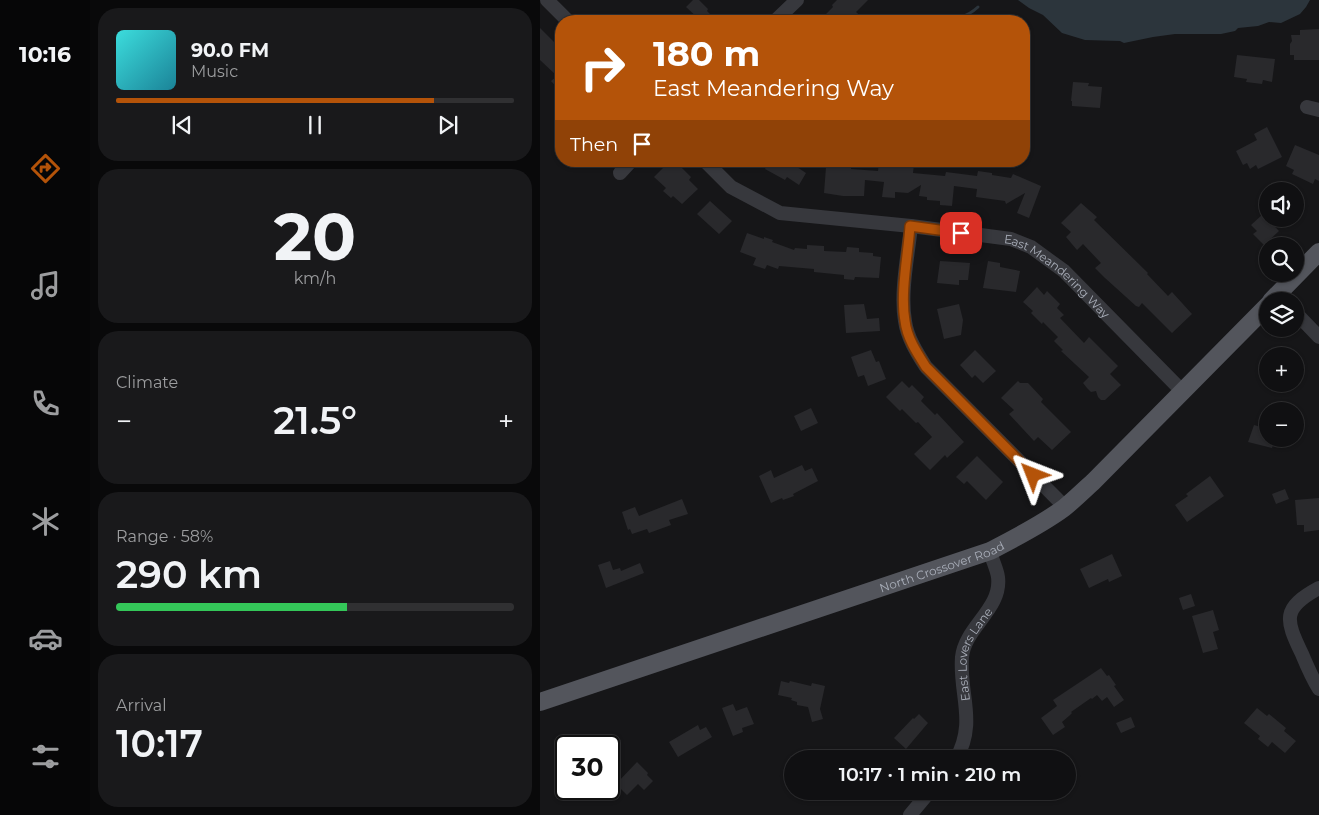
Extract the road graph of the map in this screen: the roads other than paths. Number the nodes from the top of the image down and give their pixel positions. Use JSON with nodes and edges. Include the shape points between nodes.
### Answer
{"nodes":[{"id":1,"x":547,"y":0,"type":"edge"},
{"id":2,"x":797,"y":0,"type":"edge"},
{"id":3,"x":562,"y":15,"type":"edge"},
{"id":4,"x":781,"y":15,"type":"edge"},
{"id":5,"x":626,"y":167,"type":"edge"},
{"id":6,"x":711,"y":167,"type":"edge"},
{"id":7,"x":620,"y":173,"type":"dead end"},
{"id":8,"x":910,"y":226,"type":"junction"},
{"id":9,"x":1319,"y":252,"type":"edge"},
{"id":10,"x":1282,"y":292,"type":"edge"},
{"id":11,"x":1259,"y":316,"type":"edge"},
{"id":12,"x":1304,"y":321,"type":"edge"},
{"id":13,"x":1319,"y":337,"type":"edge"},
{"id":14,"x":1183,"y":392,"type":"junction"},
{"id":15,"x":1065,"y":507,"type":"junction"},
{"id":16,"x":990,"y":551,"type":"junction"},
{"id":17,"x":1319,"y":588,"type":"edge"},
{"id":18,"x":1319,"y":689,"type":"edge"},
{"id":19,"x":540,"y":702,"type":"edge"},
{"id":20,"x":960,"y":750,"type":"edge"},
{"id":21,"x":922,"y":800,"type":"edge"},
{"id":22,"x":910,"y":815,"type":"edge"}],
"edges":[{"from":1,"to":3,"type":"street"},
{"from":2,"to":4,"type":"street"},
{"from":5,"to":7,"type":"street"},
{"from":6,"to":8,"type":"street","name":"East Meandering Way","via":[[731,187],[780,213]]},
{"from":8,"to":14,"type":"street","name":"East Meandering Way","via":[[1011,239],[1031,247],[1064,271]]},
{"from":8,"to":15,"type":"street","via":[[903,303],[905,322],[916,352],[926,367]]},
{"from":9,"to":10,"type":"main road","name":"North Crossover Road"},
{"from":11,"to":14,"type":"main road","name":"North Crossover Road"},
{"from":12,"to":13,"type":"street"},
{"from":14,"to":15,"type":"main road","name":"North Crossover Road"},
{"from":15,"to":16,"type":"main road","name":"North Crossover Road","via":[[1038,526]]},
{"from":16,"to":19,"type":"main road","name":"North Crossover Road"},
{"from":16,"to":20,"type":"street","name":"East Lovers Lane","via":[[998,578],[996,598],[970,636],[962,655],[966,730]]},
{"from":17,"to":18,"type":"street","via":[[1300,600],[1292,610],[1289,622]]},
{"from":21,"to":22,"type":"street"}]}
